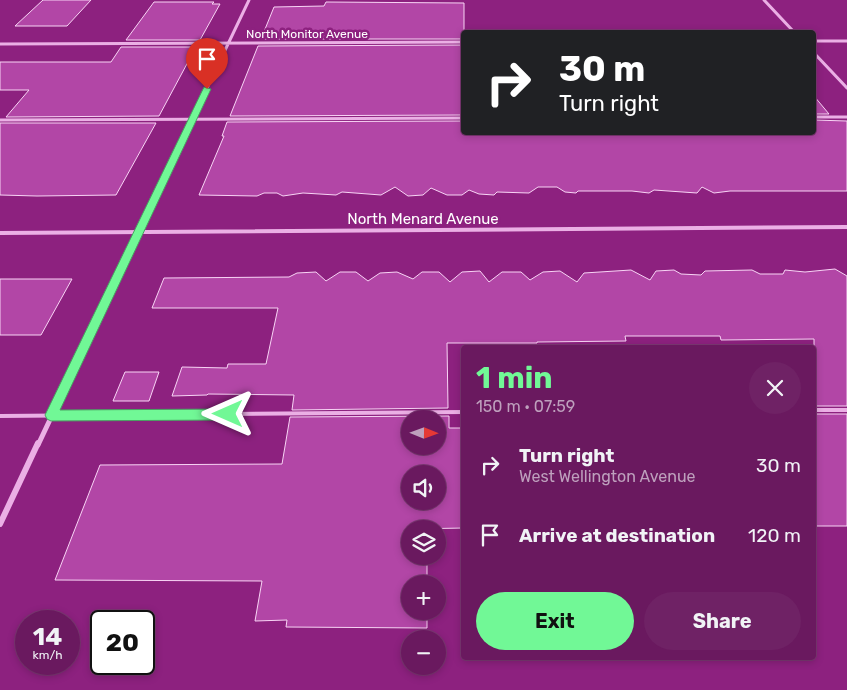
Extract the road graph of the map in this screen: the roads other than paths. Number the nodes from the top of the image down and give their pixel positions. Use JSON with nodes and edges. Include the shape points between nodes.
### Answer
{"nodes":[{"id":1,"x":249,"y":0,"type":"edge"},
{"id":2,"x":764,"y":0,"type":"edge"},
{"id":3,"x":792,"y":30,"type":"edge"},
{"id":4,"x":816,"y":41,"type":"edge"},
{"id":5,"x":847,"y":41,"type":"edge"},
{"id":6,"x":461,"y":42,"type":"edge"},
{"id":7,"x":229,"y":43,"type":"junction"},
{"id":8,"x":0,"y":44,"type":"edge"},
{"id":9,"x":816,"y":55,"type":"edge"},
{"id":10,"x":847,"y":88,"type":"edge"},
{"id":11,"x":816,"y":117,"type":"edge"},
{"id":12,"x":847,"y":117,"type":"edge"},
{"id":13,"x":461,"y":118,"type":"edge"},
{"id":14,"x":192,"y":119,"type":"junction"},
{"id":15,"x":0,"y":120,"type":"edge"},
{"id":16,"x":847,"y":227,"type":"edge"},
{"id":17,"x":0,"y":233,"type":"edge"},
{"id":18,"x":139,"y":233,"type":"junction"},
{"id":19,"x":816,"y":410,"type":"edge"},
{"id":20,"x":847,"y":410,"type":"edge"},
{"id":21,"x":461,"y":412,"type":"edge"},
{"id":22,"x":51,"y":415,"type":"junction"},
{"id":23,"x":0,"y":416,"type":"edge"},
{"id":24,"x":0,"y":524,"type":"edge"}],
"edges":[{"from":1,"to":7,"type":"street"},
{"from":2,"to":3,"type":"street"},
{"from":4,"to":5,"type":"street"},
{"from":6,"to":7,"type":"street","name":"North Monitor Avenue"},
{"from":7,"to":8,"type":"street","name":"North Monitor Avenue"},
{"from":7,"to":14,"type":"street"},
{"from":9,"to":10,"type":"street"},
{"from":11,"to":12,"type":"lane"},
{"from":13,"to":14,"type":"lane"},
{"from":14,"to":15,"type":"lane"},
{"from":14,"to":18,"type":"street"},
{"from":16,"to":18,"type":"street","name":"North Menard Avenue"},
{"from":17,"to":18,"type":"street","name":"North Menard Avenue"},
{"from":18,"to":22,"type":"street"},
{"from":19,"to":20,"type":"lane"},
{"from":21,"to":22,"type":"lane"},
{"from":22,"to":23,"type":"lane"},
{"from":22,"to":24,"type":"street"}]}
